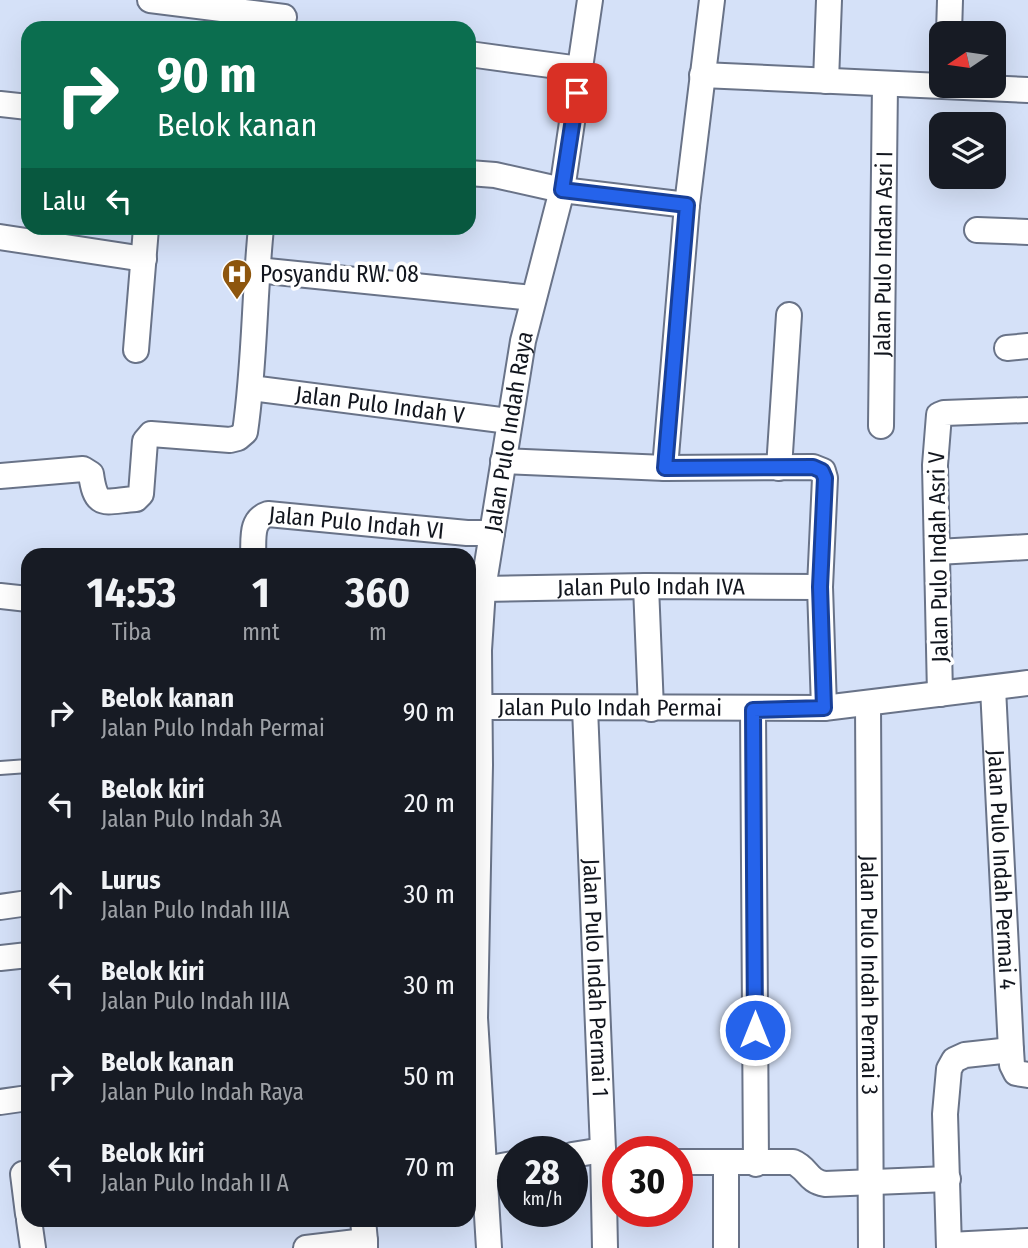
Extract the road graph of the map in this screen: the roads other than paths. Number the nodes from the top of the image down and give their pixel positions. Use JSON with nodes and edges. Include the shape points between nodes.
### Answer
{"nodes":[{"id":1,"x":150,"y":0,"type":"edge"},
{"id":2,"x":590,"y":0,"type":"edge"},
{"id":3,"x":712,"y":0,"type":"edge"},
{"id":4,"x":830,"y":0,"type":"edge"},
{"id":5,"x":950,"y":0,"type":"edge"},
{"id":6,"x":285,"y":15,"type":"edge"},
{"id":7,"x":949,"y":21,"type":"edge"},
{"id":8,"x":476,"y":55,"type":"edge"},
{"id":9,"x":580,"y":69,"type":"junction"},
{"id":10,"x":702,"y":75,"type":"junction"},
{"id":11,"x":826,"y":81,"type":"junction"},
{"id":12,"x":885,"y":84,"type":"junction"},
{"id":13,"x":929,"y":85,"type":"edge"},
{"id":14,"x":1006,"y":89,"type":"edge"},
{"id":15,"x":1028,"y":90,"type":"edge"},
{"id":16,"x":0,"y":104,"type":"edge"},
{"id":17,"x":21,"y":106,"type":"edge"},
{"id":18,"x":476,"y":174,"type":"edge"},
{"id":19,"x":562,"y":190,"type":"junction"},
{"id":20,"x":687,"y":205,"type":"junction"},
{"id":21,"x":978,"y":230,"type":"dead end"},
{"id":22,"x":1028,"y":232,"type":"edge"},
{"id":23,"x":146,"y":235,"type":"edge"},
{"id":24,"x":260,"y":235,"type":"edge"},
{"id":25,"x":0,"y":237,"type":"edge"},
{"id":26,"x":144,"y":259,"type":"junction"},
{"id":27,"x":257,"y":270,"type":"junction"},
{"id":28,"x":533,"y":298,"type":"junction"},
{"id":29,"x":789,"y":315,"type":"dead end"},
{"id":30,"x":136,"y":350,"type":"dead end"},
{"id":31,"x":251,"y":388,"type":"junction"},
{"id":32,"x":1028,"y":410,"type":"edge"},
{"id":33,"x":509,"y":421,"type":"junction"},
{"id":34,"x":881,"y":426,"type":"dead end"},
{"id":35,"x":503,"y":461,"type":"junction"},
{"id":36,"x":665,"y":468,"type":"junction"},
{"id":37,"x":779,"y":468,"type":"junction"},
{"id":38,"x":0,"y":476,"type":"edge"},
{"id":39,"x":492,"y":533,"type":"junction"},
{"id":40,"x":253,"y":548,"type":"edge"},
{"id":41,"x":1028,"y":548,"type":"edge"},
{"id":42,"x":937,"y":551,"type":"junction"},
{"id":43,"x":646,"y":586,"type":"junction"},
{"id":44,"x":820,"y":587,"type":"junction"},
{"id":45,"x":483,"y":589,"type":"junction"},
{"id":46,"x":0,"y":596,"type":"edge"},
{"id":47,"x":21,"y":598,"type":"edge"},
{"id":48,"x":476,"y":636,"type":"edge"},
{"id":49,"x":476,"y":672,"type":"edge"},
{"id":50,"x":1028,"y":683,"type":"edge"},
{"id":51,"x":993,"y":688,"type":"junction"},
{"id":52,"x":940,"y":694,"type":"junction"},
{"id":53,"x":868,"y":704,"type":"junction"},
{"id":54,"x":479,"y":707,"type":"junction"},
{"id":55,"x":585,"y":708,"type":"junction"},
{"id":56,"x":824,"y":708,"type":"junction"},
{"id":57,"x":651,"y":709,"type":"junction"},
{"id":58,"x":753,"y":710,"type":"junction"},
{"id":59,"x":476,"y":750,"type":"edge"},
{"id":60,"x":21,"y":766,"type":"edge"},
{"id":61,"x":0,"y":768,"type":"edge"},
{"id":62,"x":21,"y":905,"type":"edge"},
{"id":63,"x":0,"y":907,"type":"edge"},
{"id":64,"x":21,"y":956,"type":"edge"},
{"id":65,"x":0,"y":958,"type":"edge"},
{"id":66,"x":1011,"y":1050,"type":"junction"},
{"id":67,"x":1028,"y":1075,"type":"edge"},
{"id":68,"x":476,"y":1081,"type":"edge"},
{"id":69,"x":21,"y":1099,"type":"edge"},
{"id":70,"x":0,"y":1102,"type":"edge"},
{"id":71,"x":607,"y":1136,"type":"edge"},
{"id":72,"x":693,"y":1162,"type":"edge"},
{"id":73,"x":726,"y":1163,"type":"junction"},
{"id":74,"x":755,"y":1164,"type":"junction"},
{"id":75,"x":497,"y":1167,"type":"edge"},
{"id":76,"x":485,"y":1169,"type":"junction"},
{"id":77,"x":948,"y":1180,"type":"junction"},
{"id":78,"x":871,"y":1184,"type":"junction"},
{"id":79,"x":30,"y":1227,"type":"edge"},
{"id":80,"x":606,"y":1227,"type":"edge"},
{"id":81,"x":365,"y":1236,"type":"edge"},
{"id":82,"x":1028,"y":1241,"type":"edge"},
{"id":83,"x":949,"y":1246,"type":"edge"},
{"id":84,"x":33,"y":1248,"type":"edge"},
{"id":85,"x":306,"y":1248,"type":"edge"},
{"id":86,"x":489,"y":1248,"type":"edge"},
{"id":87,"x":605,"y":1248,"type":"edge"},
{"id":88,"x":726,"y":1248,"type":"edge"},
{"id":89,"x":871,"y":1248,"type":"edge"}],
"edges":[{"from":1,"to":6,"type":"street"},
{"from":2,"to":9,"type":"street","name":"Jalan Pulo Indah Raya"},
{"from":3,"to":10,"type":"street"},
{"from":4,"to":11,"type":"street"},
{"from":5,"to":7,"type":"street"},
{"from":8,"to":9,"type":"street"},
{"from":9,"to":19,"type":"street","name":"Jalan Pulo Indah Raya"},
{"from":10,"to":11,"type":"street"},
{"from":10,"to":20,"type":"street"},
{"from":11,"to":12,"type":"street"},
{"from":12,"to":13,"type":"street"},
{"from":12,"to":34,"type":"street","name":"Jalan Pulo Indan Asri I"},
{"from":14,"to":15,"type":"street"},
{"from":16,"to":17,"type":"street"},
{"from":18,"to":19,"type":"street"},
{"from":19,"to":20,"type":"street"},
{"from":19,"to":28,"type":"street","name":"Jalan Pulo Indah Raya"},
{"from":20,"to":36,"type":"street"},
{"from":21,"to":22,"type":"street"},
{"from":23,"to":26,"type":"street"},
{"from":24,"to":27,"type":"street"},
{"from":25,"to":26,"type":"street"},
{"from":26,"to":30,"type":"street"},
{"from":27,"to":28,"type":"street"},
{"from":27,"to":31,"type":"street"},
{"from":28,"to":33,"type":"street","name":"Jalan Pulo Indah Raya"},
{"from":29,"to":37,"type":"street"},
{"from":31,"to":33,"type":"street","name":"Jalan Pulo Indah V"},
{"from":31,"to":38,"type":"street","via":[[245,432],[237,438],[151,434],[145,441],[141,494],[136,499],[97,498],[91,474],[83,469]]},
{"from":32,"to":42,"type":"street","name":"Jalan Pulo Indah Asri V","via":[[939,415]]},
{"from":33,"to":35,"type":"street","name":"Jalan Pulo Indah Raya"},
{"from":35,"to":36,"type":"street"},
{"from":35,"to":39,"type":"street","name":"Jalan Pulo Indah Raya"},
{"from":36,"to":37,"type":"street"},
{"from":37,"to":44,"type":"street","via":[[813,467],[825,478]]},
{"from":39,"to":40,"type":"street","name":"Jalan Pulo Indah VI","via":[[268,514],[255,525]]},
{"from":39,"to":45,"type":"street","name":"Jalan Pulo Indah Raya"},
{"from":41,"to":42,"type":"street"},
{"from":42,"to":52,"type":"street","name":"Jalan Pulo Indah Asri V"},
{"from":43,"to":44,"type":"street","name":"Jalan Pulo Indah IVA"},
{"from":43,"to":45,"type":"street","name":"Jalan Pulo Indah IVA"},
{"from":43,"to":57,"type":"street"},
{"from":44,"to":56,"type":"street"},
{"from":45,"to":48,"type":"street","name":"Jalan Pulo Indah Raya"},
{"from":46,"to":47,"type":"street"},
{"from":49,"to":54,"type":"street","name":"Jalan Pulo Indah Raya"},
{"from":50,"to":51,"type":"street","name":"Jalan Pulo Indah Permai"},
{"from":51,"to":52,"type":"street","name":"Jalan Pulo Indah Permai"},
{"from":51,"to":66,"type":"street","name":"Jalan Pulo Indah Permai 4"},
{"from":52,"to":53,"type":"street","name":"Jalan Pulo Indah Permai"},
{"from":53,"to":56,"type":"street","name":"Jalan Pulo Indah Permai"},
{"from":53,"to":78,"type":"street","name":"Jalan Pulo Indah Permai 3"},
{"from":54,"to":55,"type":"street","name":"Jalan Pulo Indah Permai"},
{"from":54,"to":59,"type":"street","name":"Jalan Pulo Indah Raya"},
{"from":55,"to":57,"type":"street","name":"Jalan Pulo Indah Permai"},
{"from":55,"to":71,"type":"street","name":"Jalan Pulo Indah Permai 1"},
{"from":56,"to":58,"type":"street","name":"Jalan Pulo Indah Permai"},
{"from":57,"to":58,"type":"street","name":"Jalan Pulo Indah Permai"},
{"from":58,"to":74,"type":"street"},
{"from":60,"to":61,"type":"lane"},
{"from":62,"to":63,"type":"street"},
{"from":64,"to":65,"type":"street"},
{"from":66,"to":67,"type":"street","name":"Jalan Pulo Indah Permai 4","via":[[1016,1073]]},
{"from":66,"to":77,"type":"street","via":[[965,1055],[949,1069],[944,1114]]},
{"from":68,"to":76,"type":"street","name":"Jalan Pulo Indah Raya"},
{"from":69,"to":70,"type":"street"},
{"from":72,"to":73,"type":"street"},
{"from":73,"to":74,"type":"street"},
{"from":73,"to":88,"type":"street"},
{"from":74,"to":78,"type":"street","via":[[798,1164],[812,1181],[825,1184]]},
{"from":75,"to":76,"type":"street"},
{"from":76,"to":86,"type":"street","name":"Jalan Pulo Indah Raya"},
{"from":77,"to":78,"type":"street"},
{"from":77,"to":83,"type":"street"},
{"from":78,"to":89,"type":"street","name":"Jalan Pulo Indah Permai 3"},
{"from":79,"to":84,"type":"street"},
{"from":80,"to":87,"type":"street","name":"Jalan Pulo Indah Permai 1"},
{"from":81,"to":85,"type":"street"},
{"from":82,"to":83,"type":"street"}]}
